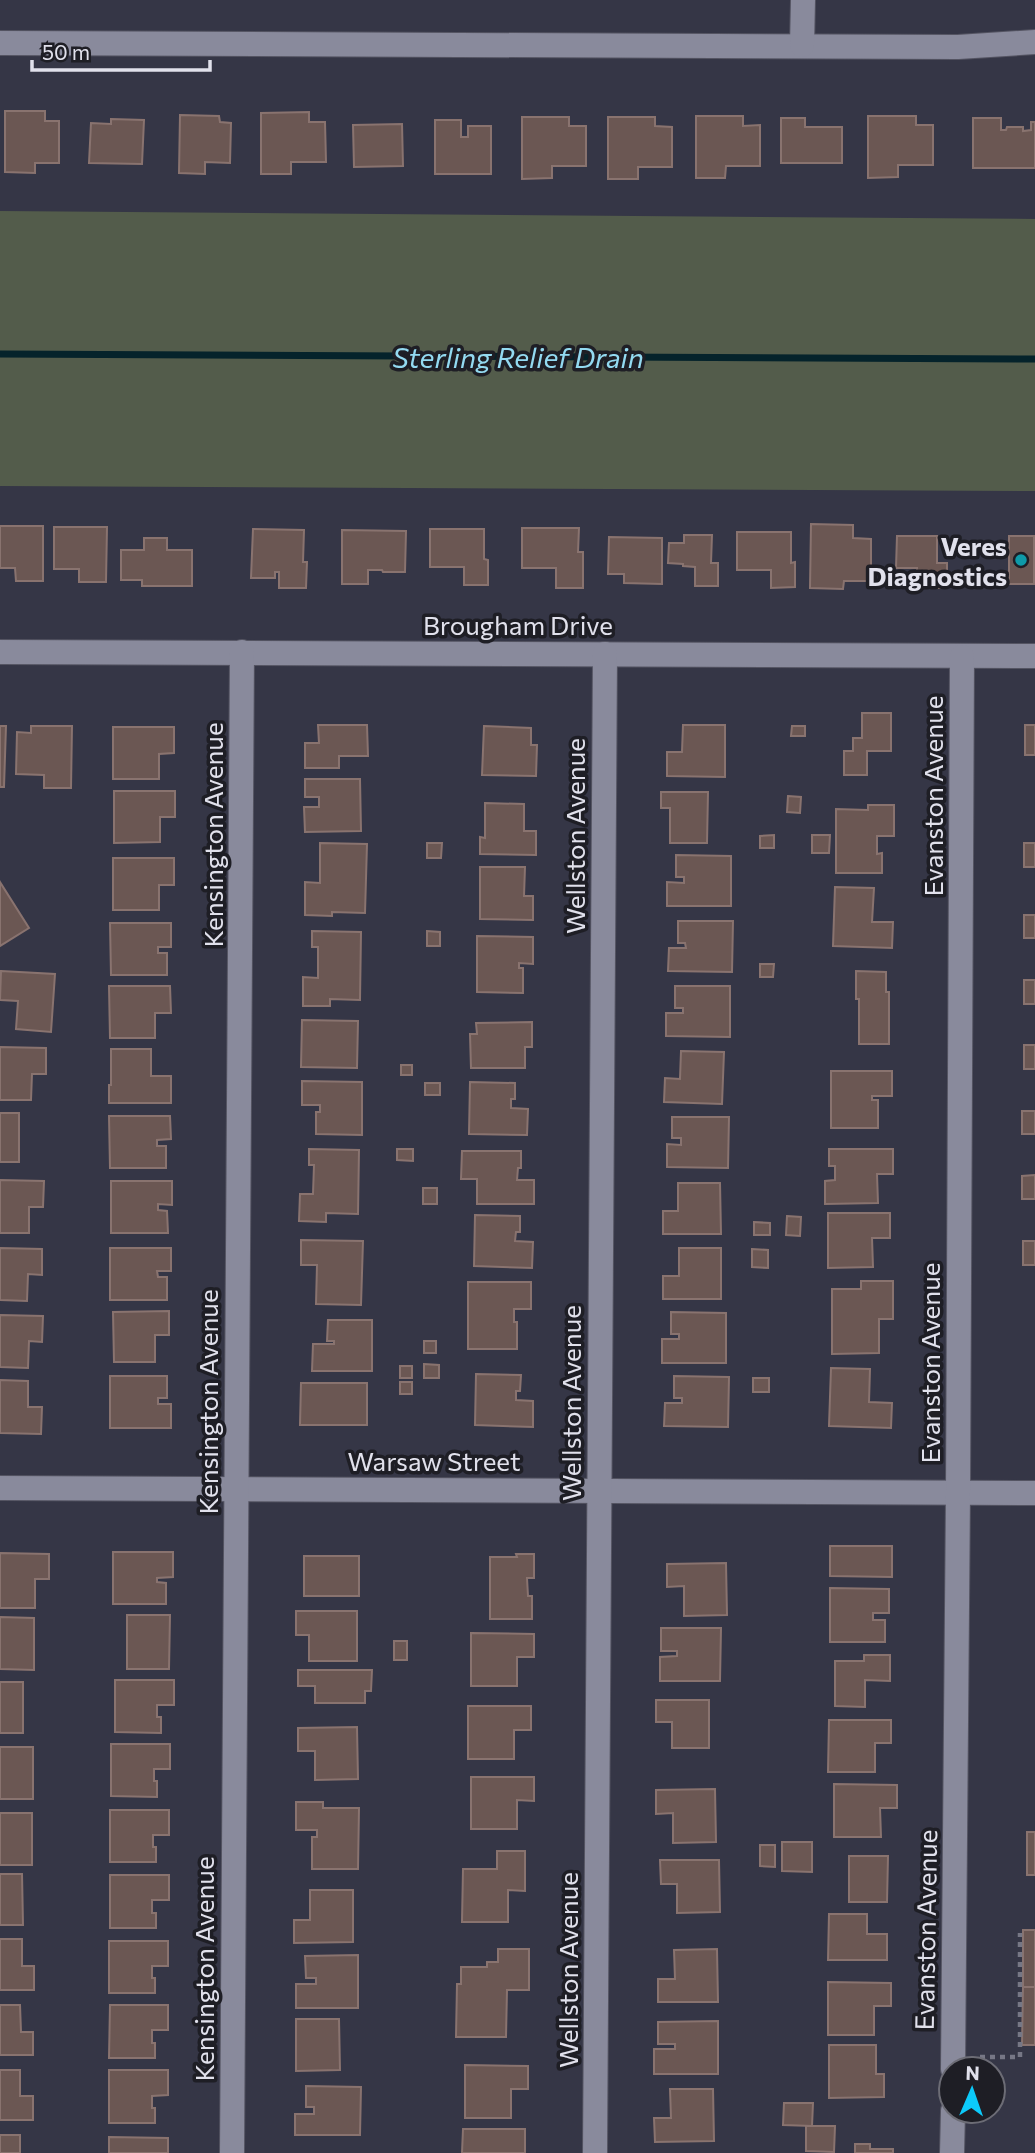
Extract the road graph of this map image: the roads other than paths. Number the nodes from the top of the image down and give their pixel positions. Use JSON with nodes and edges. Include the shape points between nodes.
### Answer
{"nodes":[{"id":1,"x":803,"y":0,"type":"edge"},
{"id":2,"x":0,"y":43,"type":"edge"},
{"id":3,"x":1035,"y":43,"type":"edge"},
{"id":4,"x":802,"y":45,"type":"junction"},
{"id":5,"x":0,"y":652,"type":"edge"},
{"id":6,"x":242,"y":652,"type":"junction"},
{"id":7,"x":605,"y":654,"type":"junction"},
{"id":8,"x":1035,"y":656,"type":"edge"},
{"id":9,"x":962,"y":657,"type":"junction"},
{"id":10,"x":0,"y":1488,"type":"edge"},
{"id":11,"x":236,"y":1490,"type":"junction"},
{"id":12,"x":600,"y":1490,"type":"junction"},
{"id":13,"x":958,"y":1493,"type":"junction"},
{"id":14,"x":1035,"y":1493,"type":"edge"},
{"id":15,"x":953,"y":2055,"type":"edge"},
{"id":16,"x":953,"y":2125,"type":"edge"},
{"id":17,"x":232,"y":2153,"type":"edge"},
{"id":18,"x":595,"y":2153,"type":"edge"},
{"id":19,"x":952,"y":2153,"type":"edge"}],
"edges":[{"from":1,"to":4,"type":"street"},
{"from":2,"to":4,"type":"street"},
{"from":3,"to":4,"type":"street"},
{"from":5,"to":6,"type":"street","name":"Brougham Drive"},
{"from":6,"to":7,"type":"street","name":"Brougham Drive"},
{"from":6,"to":11,"type":"street","name":"Kensington Avenue"},
{"from":7,"to":9,"type":"street","name":"Brougham Drive"},
{"from":7,"to":12,"type":"street","name":"Wellston Avenue"},
{"from":8,"to":9,"type":"street","name":"Brougham Drive"},
{"from":9,"to":13,"type":"street","name":"Evanston Avenue"},
{"from":10,"to":11,"type":"street","name":"Warsaw Street"},
{"from":11,"to":12,"type":"street","name":"Warsaw Street"},
{"from":11,"to":17,"type":"street","name":"Kensington Avenue"},
{"from":12,"to":13,"type":"street","name":"Warsaw Street"},
{"from":12,"to":18,"type":"street","name":"Wellston Avenue"},
{"from":13,"to":14,"type":"street","name":"Warsaw Street"},
{"from":13,"to":15,"type":"street","name":"Evanston Avenue"},
{"from":16,"to":19,"type":"street"}]}
